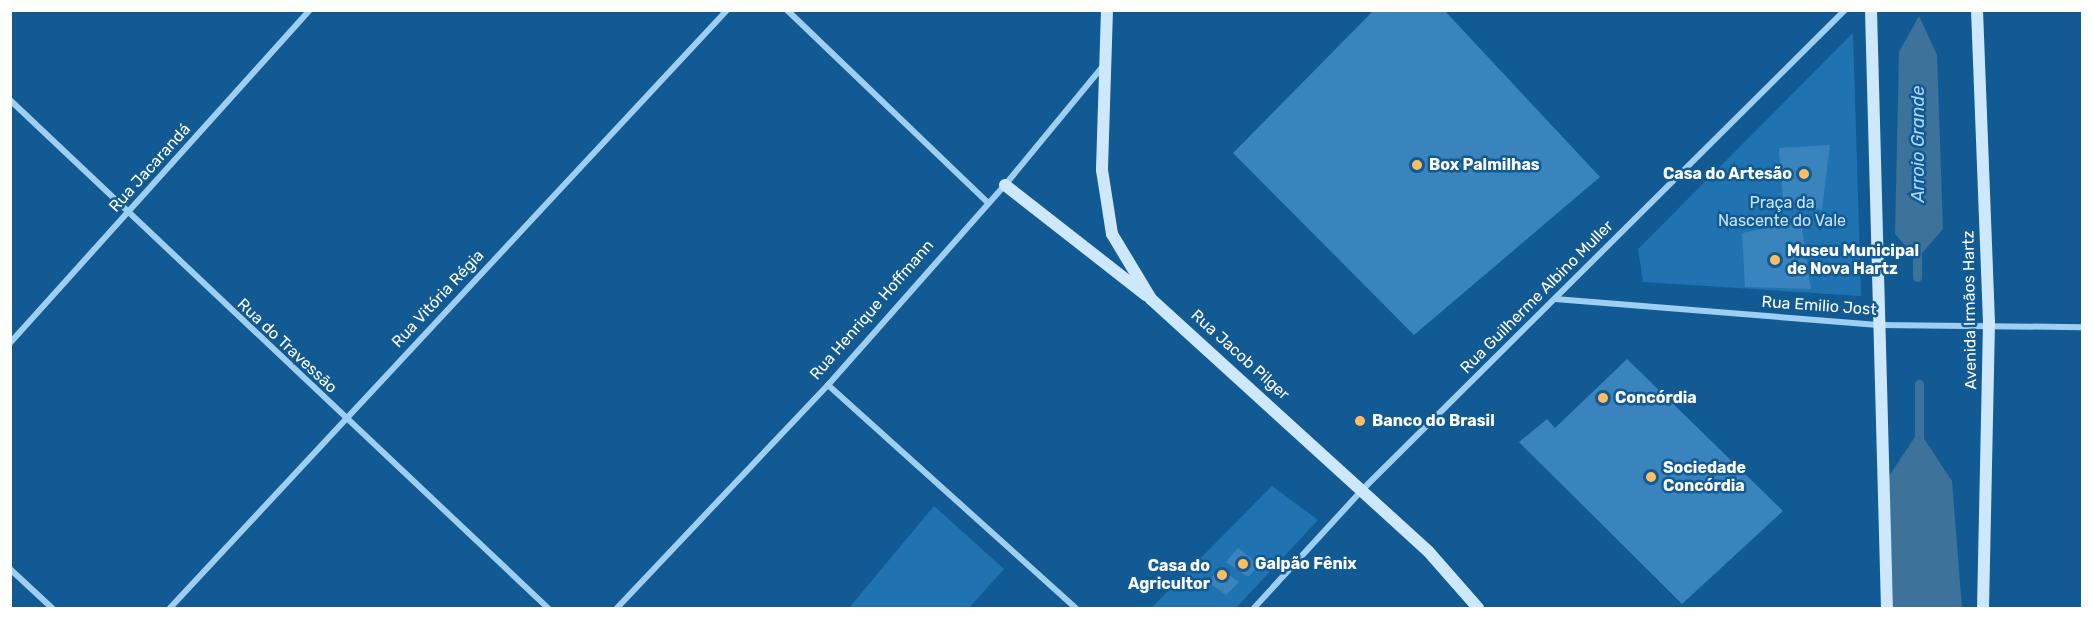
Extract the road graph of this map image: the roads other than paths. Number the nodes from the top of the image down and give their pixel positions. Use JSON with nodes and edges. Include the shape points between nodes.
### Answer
{"nodes":[{"id":1,"x":310,"y":10,"type":"edge"},
{"id":2,"x":727,"y":10,"type":"edge"},
{"id":3,"x":787,"y":10,"type":"edge"},
{"id":4,"x":1107,"y":10,"type":"edge"},
{"id":5,"x":1845,"y":10,"type":"edge"},
{"id":6,"x":1871,"y":10,"type":"edge"},
{"id":7,"x":1977,"y":10,"type":"edge"},
{"id":8,"x":1103,"y":66,"type":"junction"},
{"id":9,"x":10,"y":100,"type":"edge"},
{"id":10,"x":1005,"y":185,"type":"junction"},
{"id":11,"x":988,"y":203,"type":"junction"},
{"id":12,"x":127,"y":213,"type":"junction"},
{"id":13,"x":1555,"y":298,"type":"junction"},
{"id":14,"x":1151,"y":299,"type":"junction"},
{"id":15,"x":1989,"y":323,"type":"junction"},
{"id":16,"x":1878,"y":325,"type":"junction"},
{"id":17,"x":2082,"y":327,"type":"edge"},
{"id":18,"x":10,"y":343,"type":"edge"},
{"id":19,"x":828,"y":385,"type":"junction"},
{"id":20,"x":344,"y":419,"type":"junction"},
{"id":21,"x":1362,"y":490,"type":"junction"},
{"id":22,"x":10,"y":569,"type":"edge"},
{"id":23,"x":51,"y":609,"type":"edge"},
{"id":24,"x":170,"y":609,"type":"edge"},
{"id":25,"x":548,"y":609,"type":"edge"},
{"id":26,"x":617,"y":609,"type":"edge"},
{"id":27,"x":1076,"y":609,"type":"edge"},
{"id":28,"x":1254,"y":609,"type":"edge"},
{"id":29,"x":1478,"y":609,"type":"edge"},
{"id":30,"x":1887,"y":609,"type":"edge"},
{"id":31,"x":1983,"y":609,"type":"edge"}],
"edges":[{"from":1,"to":12,"type":"street","name":"Rua Jacarandá"},
{"from":2,"to":20,"type":"street","name":"Rua Vitória Régia"},
{"from":3,"to":11,"type":"street"},
{"from":4,"to":8,"type":"street"},
{"from":5,"to":13,"type":"street","name":"Rua Guilherme Albino Muller"},
{"from":6,"to":16,"type":"street"},
{"from":7,"to":15,"type":"street","name":"Avenida Irmãos Hartz"},
{"from":8,"to":10,"type":"street","name":"Rua Henrique Hoffmann"},
{"from":8,"to":14,"type":"street","name":"Rua Jacob Pilger","via":[[1102,170],[1112,234]]},
{"from":9,"to":12,"type":"street","name":"Rua do Travessão"},
{"from":10,"to":11,"type":"street","name":"Rua Henrique Hoffmann"},
{"from":10,"to":14,"type":"street"},
{"from":11,"to":19,"type":"street","name":"Rua Henrique Hoffmann"},
{"from":12,"to":18,"type":"street","name":"Rua Jacarandá"},
{"from":12,"to":20,"type":"street","name":"Rua do Travessão"},
{"from":13,"to":16,"type":"street","name":"Rua Emilio Jost"},
{"from":13,"to":21,"type":"street","name":"Rua Guilherme Albino Muller"},
{"from":14,"to":21,"type":"street","name":"Rua Jacob Pilger"},
{"from":15,"to":16,"type":"street","name":"Rua Emilio Jost"},
{"from":15,"to":17,"type":"street","name":"Rua Emilio Jost"},
{"from":15,"to":31,"type":"street","name":"Avenida Irmãos Hartz"},
{"from":16,"to":30,"type":"street"},
{"from":19,"to":26,"type":"street","name":"Rua Henrique Hoffmann"},
{"from":19,"to":27,"type":"street"},
{"from":20,"to":24,"type":"street","name":"Rua Vitória Régia"},
{"from":20,"to":25,"type":"street","name":"Rua do Travessão"},
{"from":21,"to":28,"type":"street","name":"Rua Guilherme Albino Muller"},
{"from":21,"to":29,"type":"street","name":"Rua Jacob Pilger","via":[[1428,551]]},
{"from":22,"to":23,"type":"street"}]}
